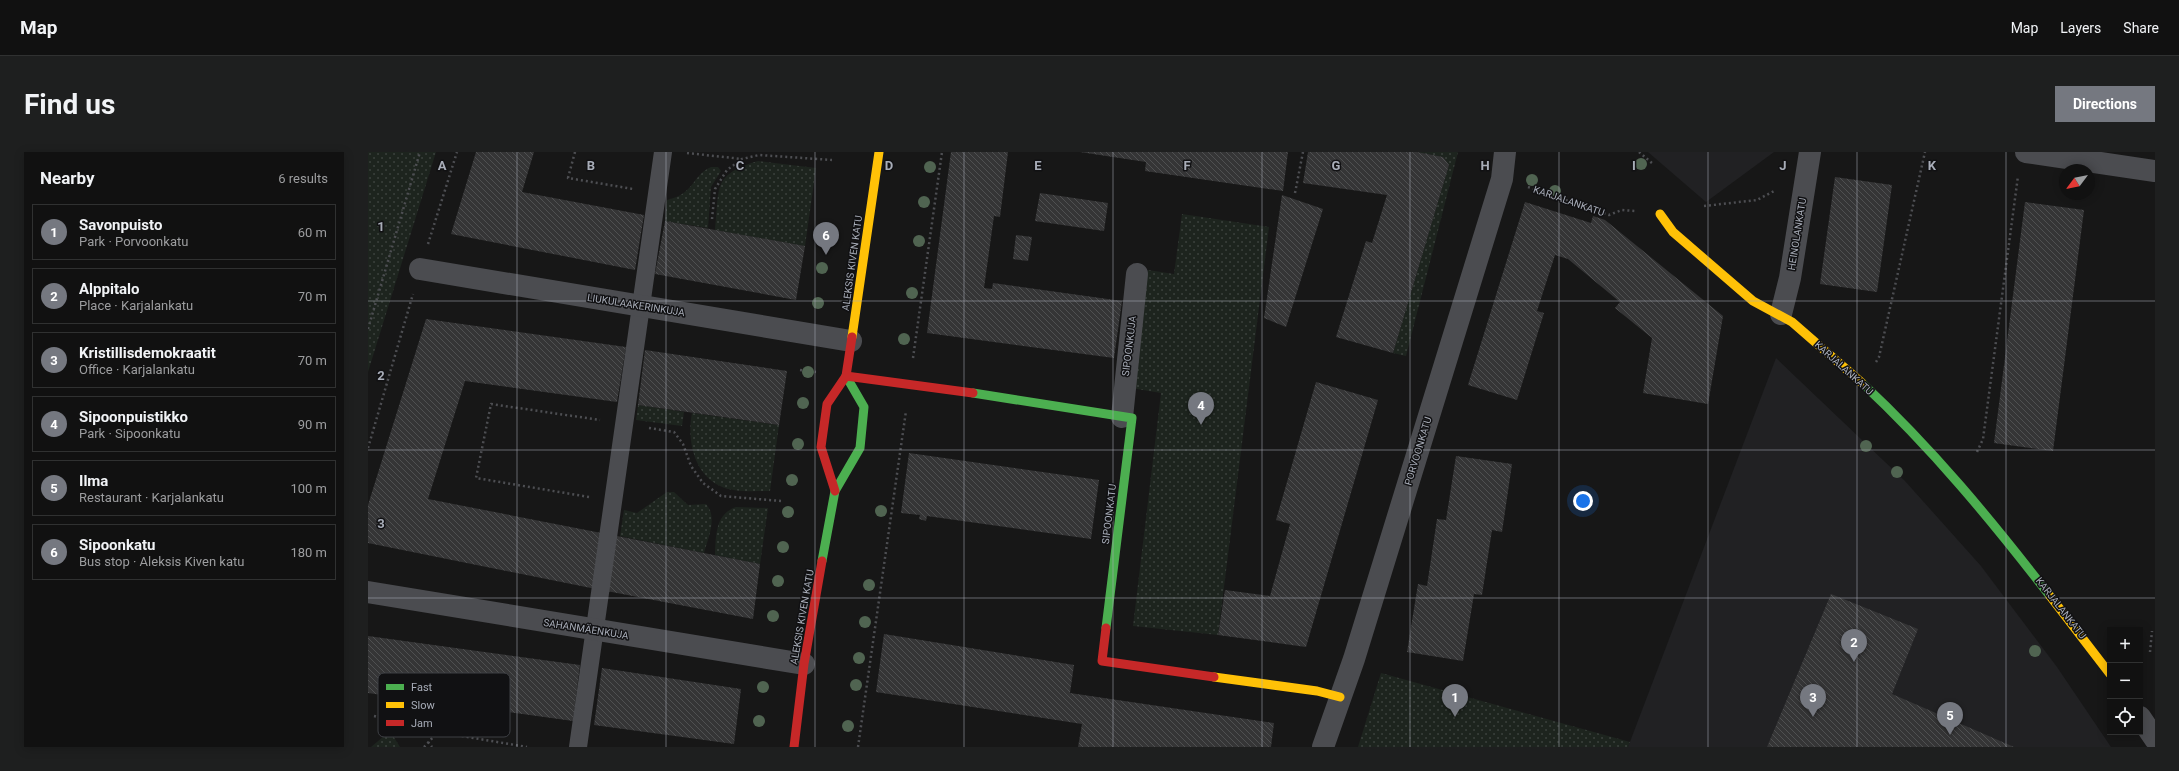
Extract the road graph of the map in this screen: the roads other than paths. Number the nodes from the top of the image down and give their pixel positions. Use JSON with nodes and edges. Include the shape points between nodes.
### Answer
{"nodes":[{"id":1,"x":663,"y":152,"type":"edge"},
{"id":2,"x":879,"y":152,"type":"edge"},
{"id":3,"x":1505,"y":152,"type":"edge"},
{"id":4,"x":1810,"y":152,"type":"edge"},
{"id":5,"x":2022,"y":162,"type":"edge"},
{"id":6,"x":2155,"y":171,"type":"edge"},
{"id":7,"x":1660,"y":214,"type":"road end"},
{"id":8,"x":420,"y":269,"type":"road end"},
{"id":9,"x":1137,"y":274,"type":"dead end"},
{"id":10,"x":641,"y":306,"type":"junction"},
{"id":11,"x":1781,"y":314,"type":"junction"},
{"id":12,"x":851,"y":341,"type":"junction"},
{"id":13,"x":846,"y":376,"type":"junction"},
{"id":14,"x":1122,"y":417,"type":"junction"},
{"id":15,"x":835,"y":491,"type":"junction"},
{"id":16,"x":368,"y":592,"type":"edge"},
{"id":17,"x":593,"y":630,"type":"junction"},
{"id":18,"x":804,"y":664,"type":"junction"},
{"id":19,"x":2107,"y":670,"type":"edge"},
{"id":20,"x":1340,"y":697,"type":"junction"},
{"id":21,"x":2143,"y":721,"type":"edge"},
{"id":22,"x":2155,"y":738,"type":"edge"},
{"id":23,"x":578,"y":747,"type":"edge"},
{"id":24,"x":794,"y":747,"type":"edge"},
{"id":25,"x":1323,"y":747,"type":"edge"}],
"edges":[{"from":1,"to":10,"type":"lane"},
{"from":2,"to":12,"type":"street","name":"ALEKSIS KIVEN KATU"},
{"from":3,"to":20,"type":"street","name":"PORVOONKATU","via":[[1502,179]]},
{"from":4,"to":11,"type":"street","name":"HEINOLANKATU","via":[[1790,278]]},
{"from":5,"to":6,"type":"street"},
{"from":7,"to":11,"type":"street","name":"KARJALANKATU","via":[[1673,232],[1753,301]]},
{"from":8,"to":10,"type":"street","name":"LIUKULAAKERINKUJA"},
{"from":9,"to":14,"type":"street","name":"SIPOONKUJA"},
{"from":10,"to":12,"type":"street","name":"LIUKULAAKERINKUJA"},
{"from":10,"to":17,"type":"lane"},
{"from":11,"to":19,"type":"street","name":"KARJALANKATU","via":[[1863,384],[1922,442],[1996,526]]},
{"from":12,"to":13,"type":"street","name":"ALEKSIS KIVEN KATU"},
{"from":13,"to":14,"type":"street"},
{"from":13,"to":15,"type":"street","name":"ALEKSIS KIVEN KATU","via":[[827,404],[821,447]]},
{"from":13,"to":15,"type":"street","name":"ALEKSIS KIVEN KATU","via":[[864,407],[862,429],[860,448]]},
{"from":14,"to":20,"type":"street","name":"SIPOONKATU","via":[[1132,418],[1102,661]]},
{"from":15,"to":18,"type":"street","name":"ALEKSIS KIVEN KATU"},
{"from":16,"to":17,"type":"street","name":"SAHANMÄENKUJA"},
{"from":17,"to":18,"type":"street","name":"SAHANMÄENKUJA"},
{"from":17,"to":23,"type":"lane"},
{"from":18,"to":24,"type":"street","name":"ALEKSIS KIVEN KATU"},
{"from":20,"to":25,"type":"street","name":"PORVOONKATU"},
{"from":21,"to":22,"type":"street"}]}
